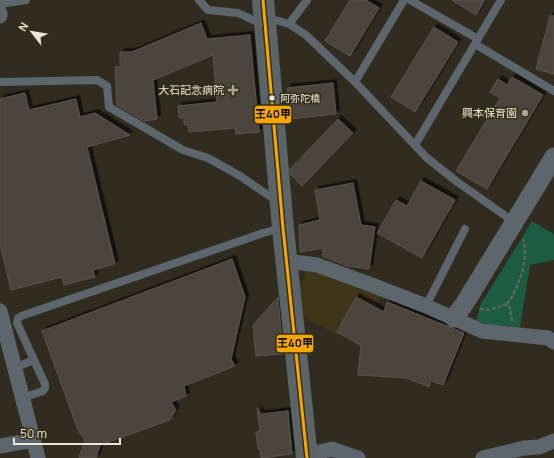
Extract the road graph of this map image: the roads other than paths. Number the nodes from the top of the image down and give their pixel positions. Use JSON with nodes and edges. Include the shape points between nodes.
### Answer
{"nodes":[{"id":1,"x":26,"y":0,"type":"edge"},
{"id":2,"x":199,"y":0,"type":"edge"},
{"id":3,"x":306,"y":0,"type":"edge"},
{"id":4,"x":404,"y":0,"type":"edge"},
{"id":5,"x":410,"y":0,"type":"edge"},
{"id":6,"x":501,"y":0,"type":"edge"},
{"id":7,"x":0,"y":4,"type":"edge"},
{"id":8,"x":264,"y":10,"type":"edge"},
{"id":9,"x":0,"y":13,"type":"edge"},
{"id":10,"x":0,"y":16,"type":"edge"},
{"id":11,"x":289,"y":24,"type":"junction"},
{"id":12,"x":476,"y":42,"type":"junction"},
{"id":13,"x":0,"y":82,"type":"edge"},
{"id":14,"x":355,"y":82,"type":"junction"},
{"id":15,"x":554,"y":91,"type":"edge"},
{"id":16,"x":415,"y":145,"type":"junction"},
{"id":17,"x":554,"y":157,"type":"edge"},
{"id":18,"x":281,"y":204,"type":"junction"},
{"id":19,"x":284,"y":228,"type":"junction"},
{"id":20,"x":464,"y":229,"type":"dead end"},
{"id":21,"x":518,"y":229,"type":"junction"},
{"id":22,"x":287,"y":261,"type":"junction"},
{"id":23,"x":426,"y":306,"type":"junction"},
{"id":24,"x":0,"y":310,"type":"edge"},
{"id":25,"x":454,"y":318,"type":"junction"},
{"id":26,"x":554,"y":342,"type":"edge"},
{"id":27,"x":34,"y":360,"type":"junction"},
{"id":28,"x":14,"y":368,"type":"junction"},
{"id":29,"x":22,"y":398,"type":"junction"},
{"id":30,"x":32,"y":440,"type":"junction"},
{"id":31,"x":554,"y":441,"type":"edge"},
{"id":32,"x":0,"y":446,"type":"edge"},
{"id":33,"x":307,"y":456,"type":"edge"},
{"id":34,"x":38,"y":458,"type":"edge"},
{"id":35,"x":358,"y":458,"type":"edge"},
{"id":36,"x":483,"y":458,"type":"edge"}],
"edges":[{"from":1,"to":7,"type":"lane"},
{"from":2,"to":8,"type":"lane","via":[[208,10],[238,13],[255,21]]},
{"from":3,"to":11,"type":"lane"},
{"from":4,"to":14,"type":"lane"},
{"from":5,"to":12,"type":"lane"},
{"from":6,"to":12,"type":"lane"},
{"from":8,"to":11,"type":"lane","via":[[276,20]]},
{"from":8,"to":18,"type":"main road"},
{"from":9,"to":10,"type":"street"},
{"from":11,"to":14,"type":"lane","via":[[306,35]]},
{"from":12,"to":15,"type":"lane"},
{"from":12,"to":16,"type":"lane"},
{"from":13,"to":18,"type":"lane","via":[[97,80],[107,86],[109,107],[184,150],[208,158],[240,176]]},
{"from":14,"to":16,"type":"lane"},
{"from":16,"to":21,"type":"lane","via":[[427,158]]},
{"from":17,"to":21,"type":"street"},
{"from":18,"to":19,"type":"main road"},
{"from":19,"to":22,"type":"main road"},
{"from":19,"to":27,"type":"lane","via":[[21,316],[17,323]]},
{"from":20,"to":23,"type":"lane"},
{"from":21,"to":25,"type":"street"},
{"from":22,"to":23,"type":"street","via":[[317,265]]},
{"from":22,"to":33,"type":"main road"},
{"from":23,"to":25,"type":"street"},
{"from":24,"to":28,"type":"street"},
{"from":25,"to":26,"type":"street","via":[[482,331],[548,338]]},
{"from":27,"to":28,"type":"lane"},
{"from":27,"to":29,"type":"lane","via":[[45,388]]},
{"from":28,"to":29,"type":"street"},
{"from":29,"to":30,"type":"street"},
{"from":30,"to":32,"type":"street"},
{"from":30,"to":34,"type":"street"},
{"from":31,"to":36,"type":"street","via":[[539,447]]},
{"from":33,"to":35,"type":"street","via":[[332,449]]}]}
